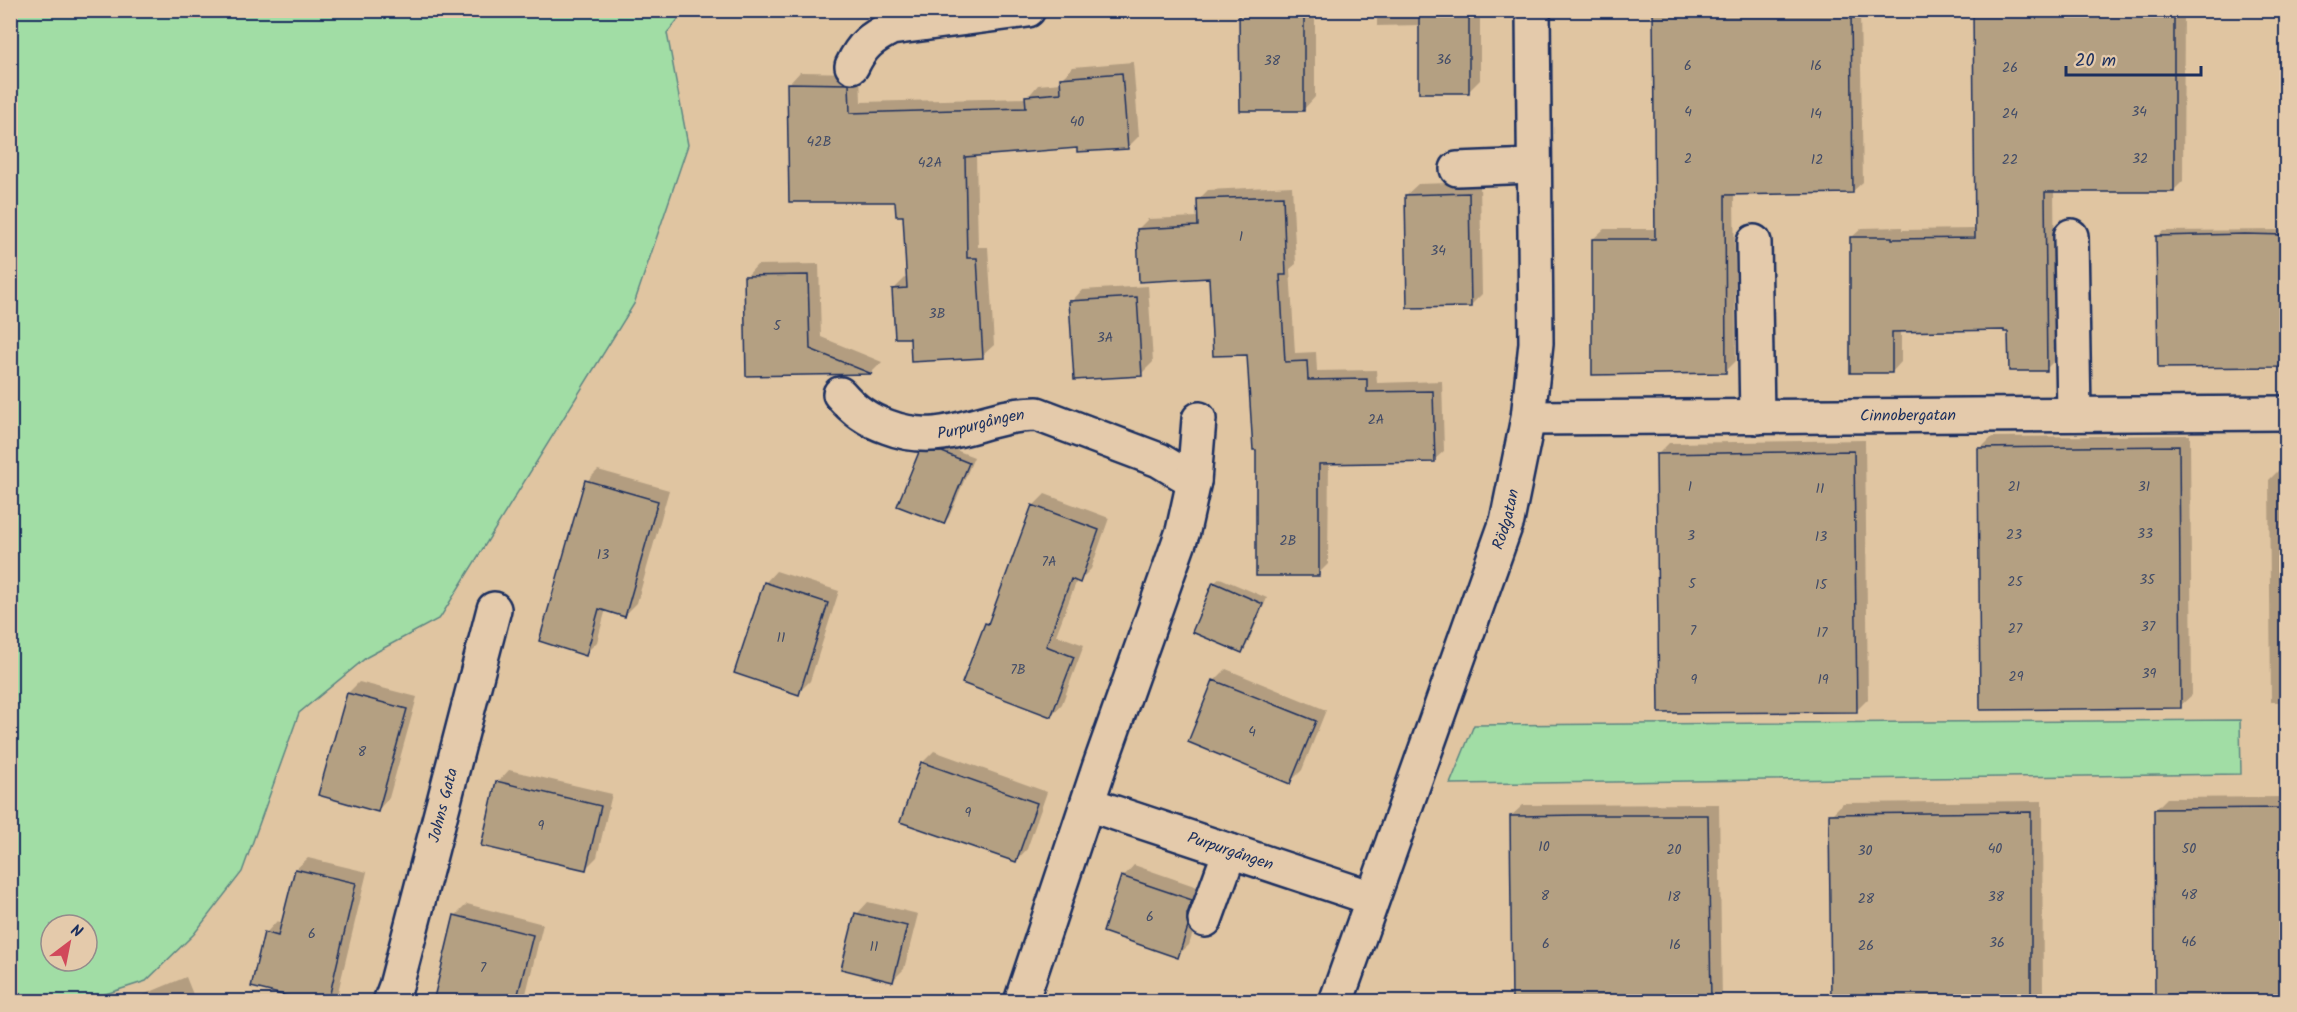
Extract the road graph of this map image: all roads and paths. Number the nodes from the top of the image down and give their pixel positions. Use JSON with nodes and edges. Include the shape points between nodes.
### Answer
{"nodes":[{"id":1,"x":1028,"y":10,"type":"edge"},
{"id":2,"x":1533,"y":10,"type":"edge"},
{"id":3,"x":852,"y":66,"type":"dead end"},
{"id":4,"x":1534,"y":165,"type":"junction"},
{"id":5,"x":1457,"y":169,"type":"dead end"},
{"id":6,"x":2071,"y":236,"type":"dead end"},
{"id":7,"x":1754,"y":242,"type":"dead end"},
{"id":8,"x":840,"y":393,"type":"dead end"},
{"id":9,"x":2286,"y":412,"type":"edge"},
{"id":10,"x":2074,"y":414,"type":"junction"},
{"id":11,"x":1757,"y":417,"type":"junction"},
{"id":12,"x":1528,"y":418,"type":"junction"},
{"id":13,"x":1199,"y":419,"type":"dead end"},
{"id":14,"x":1194,"y":481,"type":"junction"},
{"id":15,"x":494,"y":609,"type":"dead end"},
{"id":16,"x":1088,"y":804,"type":"junction"},
{"id":17,"x":1230,"y":851,"type":"junction"},
{"id":18,"x":1372,"y":898,"type":"junction"},
{"id":19,"x":1205,"y":920,"type":"dead end"},
{"id":20,"x":390,"y":1002,"type":"edge"},
{"id":21,"x":1021,"y":1002,"type":"edge"},
{"id":22,"x":1336,"y":1002,"type":"edge"}],
"edges":[{"from":1,"to":3,"type":"street","via":[[891,28],[872,38]]},
{"from":2,"to":4,"type":"street","name":"Rödgatan"},
{"from":4,"to":5,"type":"street"},
{"from":4,"to":12,"type":"street","name":"Rödgatan","via":[[1536,343]]},
{"from":6,"to":10,"type":"street"},
{"from":7,"to":11,"type":"street"},
{"from":8,"to":14,"type":"street","name":"Purpurgången","via":[[852,409],[871,421],[902,433],[930,436],[1016,414],[1037,414],[1159,460]]},
{"from":9,"to":10,"type":"street","name":"Cinnobergatan"},
{"from":10,"to":11,"type":"street","name":"Cinnobergatan"},
{"from":11,"to":12,"type":"street","name":"Cinnobergatan"},
{"from":12,"to":18,"type":"street","name":"Rödgatan","via":[[1506,521]]},
{"from":13,"to":14,"type":"street"},
{"from":14,"to":16,"type":"street","via":[[1183,531]]},
{"from":15,"to":20,"type":"street","name":"Johns Gata"},
{"from":16,"to":17,"type":"street","name":"Purpurgången"},
{"from":16,"to":21,"type":"street"},
{"from":17,"to":18,"type":"street","name":"Purpurgången"},
{"from":17,"to":19,"type":"street"},
{"from":18,"to":22,"type":"street","name":"Rödgatan"}]}
